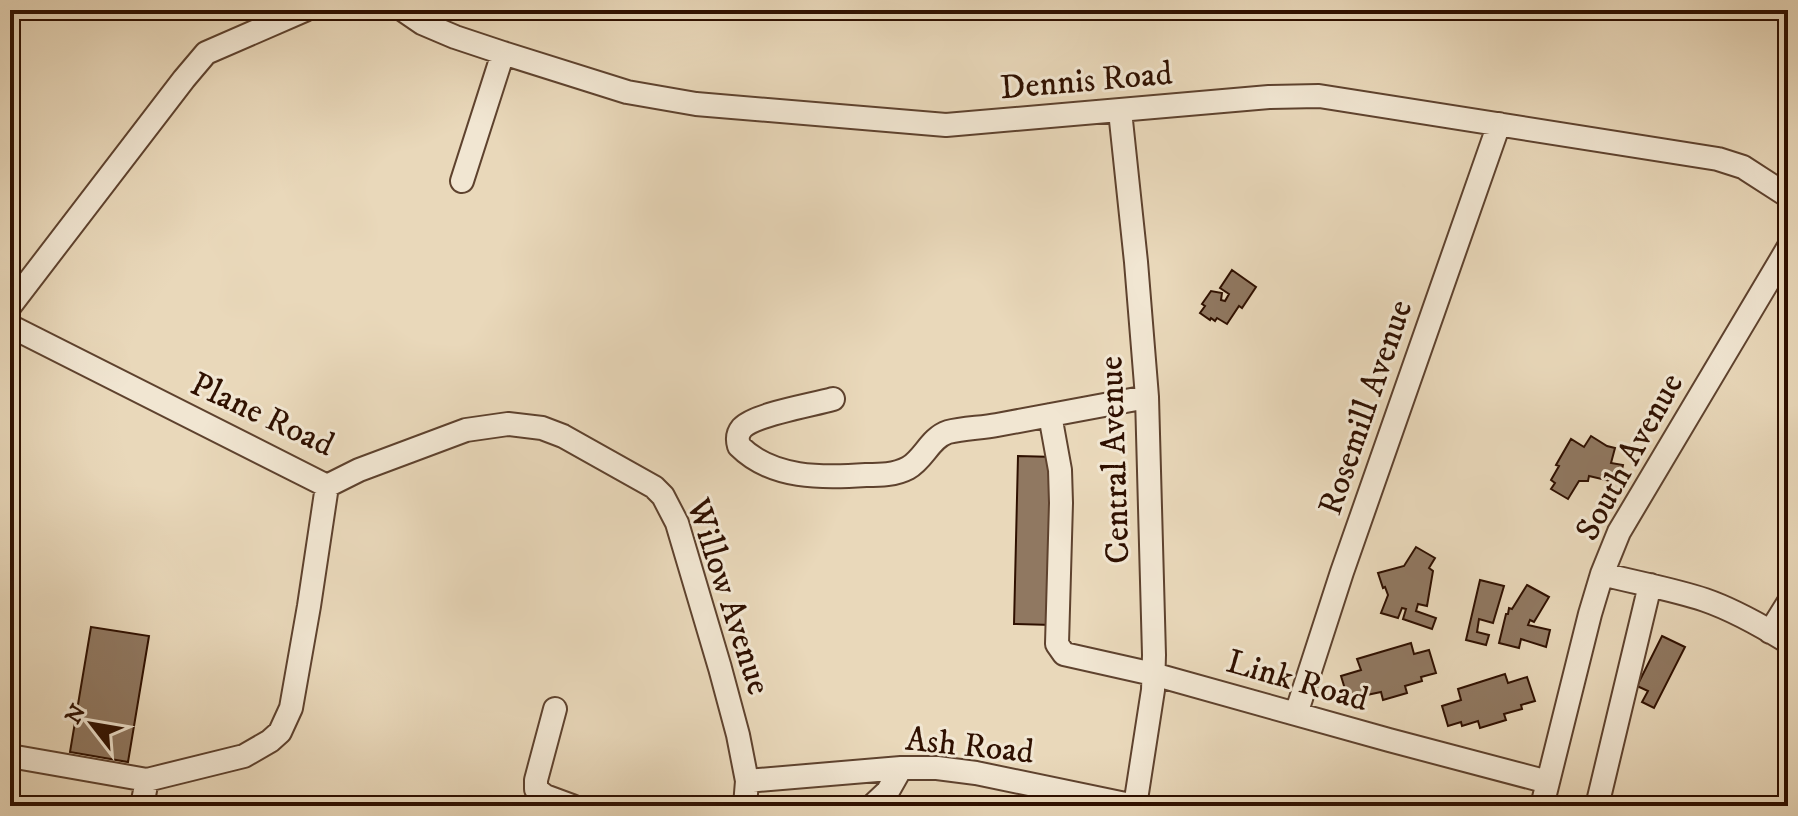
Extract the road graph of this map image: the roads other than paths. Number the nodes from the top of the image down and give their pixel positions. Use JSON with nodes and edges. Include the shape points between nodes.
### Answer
{"nodes":[{"id":1,"x":305,"y":10,"type":"edge"},
{"id":2,"x":403,"y":10,"type":"edge"},
{"id":3,"x":503,"y":53,"type":"junction"},
{"id":4,"x":1120,"y":111,"type":"junction"},
{"id":5,"x":1499,"y":124,"type":"junction"},
{"id":6,"x":462,"y":181,"type":"dead end"},
{"id":7,"x":1784,"y":192,"type":"edge"},
{"id":8,"x":1788,"y":248,"type":"edge"},
{"id":9,"x":10,"y":306,"type":"edge"},
{"id":10,"x":10,"y":326,"type":"edge"},
{"id":11,"x":1147,"y":397,"type":"junction"},
{"id":12,"x":833,"y":399,"type":"dead end"},
{"id":13,"x":1050,"y":415,"type":"junction"},
{"id":14,"x":542,"y":428,"type":"joint"},
{"id":15,"x":327,"y":486,"type":"junction"},
{"id":16,"x":1602,"y":574,"type":"junction"},
{"id":17,"x":1650,"y":585,"type":"junction"},
{"id":18,"x":1788,"y":603,"type":"edge"},
{"id":19,"x":1779,"y":637,"type":"edge"},
{"id":20,"x":1153,"y":674,"type":"junction"},
{"id":21,"x":555,"y":709,"type":"dead end"},
{"id":22,"x":1296,"y":714,"type":"junction"},
{"id":23,"x":10,"y":756,"type":"edge"},
{"id":24,"x":901,"y":768,"type":"junction"},
{"id":25,"x":147,"y":780,"type":"junction"},
{"id":26,"x":747,"y":781,"type":"junction"},
{"id":27,"x":1548,"y":782,"type":"junction"},
{"id":28,"x":1064,"y":799,"type":"edge"},
{"id":29,"x":142,"y":806,"type":"edge"},
{"id":30,"x":572,"y":806,"type":"edge"},
{"id":31,"x":745,"y":806,"type":"edge"},
{"id":32,"x":872,"y":806,"type":"edge"},
{"id":33,"x":1135,"y":806,"type":"edge"},
{"id":34,"x":1542,"y":806,"type":"edge"},
{"id":35,"x":1597,"y":806,"type":"edge"}],
"edges":[{"from":1,"to":9,"type":"street","via":[[206,53]]},
{"from":2,"to":3,"type":"street","name":"Dennis Road","via":[[422,23]]},
{"from":3,"to":4,"type":"street","name":"Dennis Road","via":[[627,92],[696,104],[946,125]]},
{"from":3,"to":6,"type":"street"},
{"from":4,"to":5,"type":"street","name":"Dennis Road","via":[[1305,95]]},
{"from":4,"to":11,"type":"street","name":"Central Avenue"},
{"from":5,"to":7,"type":"street","name":"Dennis Road","via":[[1728,161]]},
{"from":5,"to":22,"type":"street","name":"Rosemill Avenue"},
{"from":8,"to":16,"type":"street","name":"South Avenue","via":[[1624,524]]},
{"from":10,"to":15,"type":"street","name":"Plane Road"},
{"from":11,"to":13,"type":"street"},
{"from":11,"to":20,"type":"street","name":"Central Avenue"},
{"from":12,"to":13,"type":"street","via":[[744,426],[739,446],[760,462],[821,478],[888,474],[917,462],[946,433]]},
{"from":13,"to":20,"type":"street","name":"Link Road","via":[[1060,470],[1057,644],[1064,654]]},
{"from":14,"to":15,"type":"street","name":"Plane Road","via":[[508,424],[466,430]]},
{"from":14,"to":26,"type":"street","name":"Willow Avenue","via":[[654,487],[672,511]]},
{"from":15,"to":25,"type":"street","via":[[291,708],[280,732],[244,756]]},
{"from":16,"to":17,"type":"street"},
{"from":16,"to":27,"type":"street","name":"South Avenue"},
{"from":17,"to":19,"type":"street","via":[[1708,601]]},
{"from":17,"to":35,"type":"street"},
{"from":18,"to":19,"type":"street"},
{"from":20,"to":22,"type":"street","name":"Link Road"},
{"from":20,"to":33,"type":"street","name":"Central Avenue"},
{"from":21,"to":30,"type":"street","via":[[536,789]]},
{"from":22,"to":27,"type":"street","name":"Link Road"},
{"from":23,"to":25,"type":"street"},
{"from":24,"to":26,"type":"street","name":"Ash Road"},
{"from":24,"to":28,"type":"street","name":"Ash Road","via":[[976,773]]},
{"from":24,"to":32,"type":"street"},
{"from":25,"to":29,"type":"street"},
{"from":26,"to":31,"type":"street","name":"Willow Avenue"},
{"from":27,"to":34,"type":"street","name":"South Avenue"},
{"from":28,"to":33,"type":"street","name":"Ash Road"}]}
